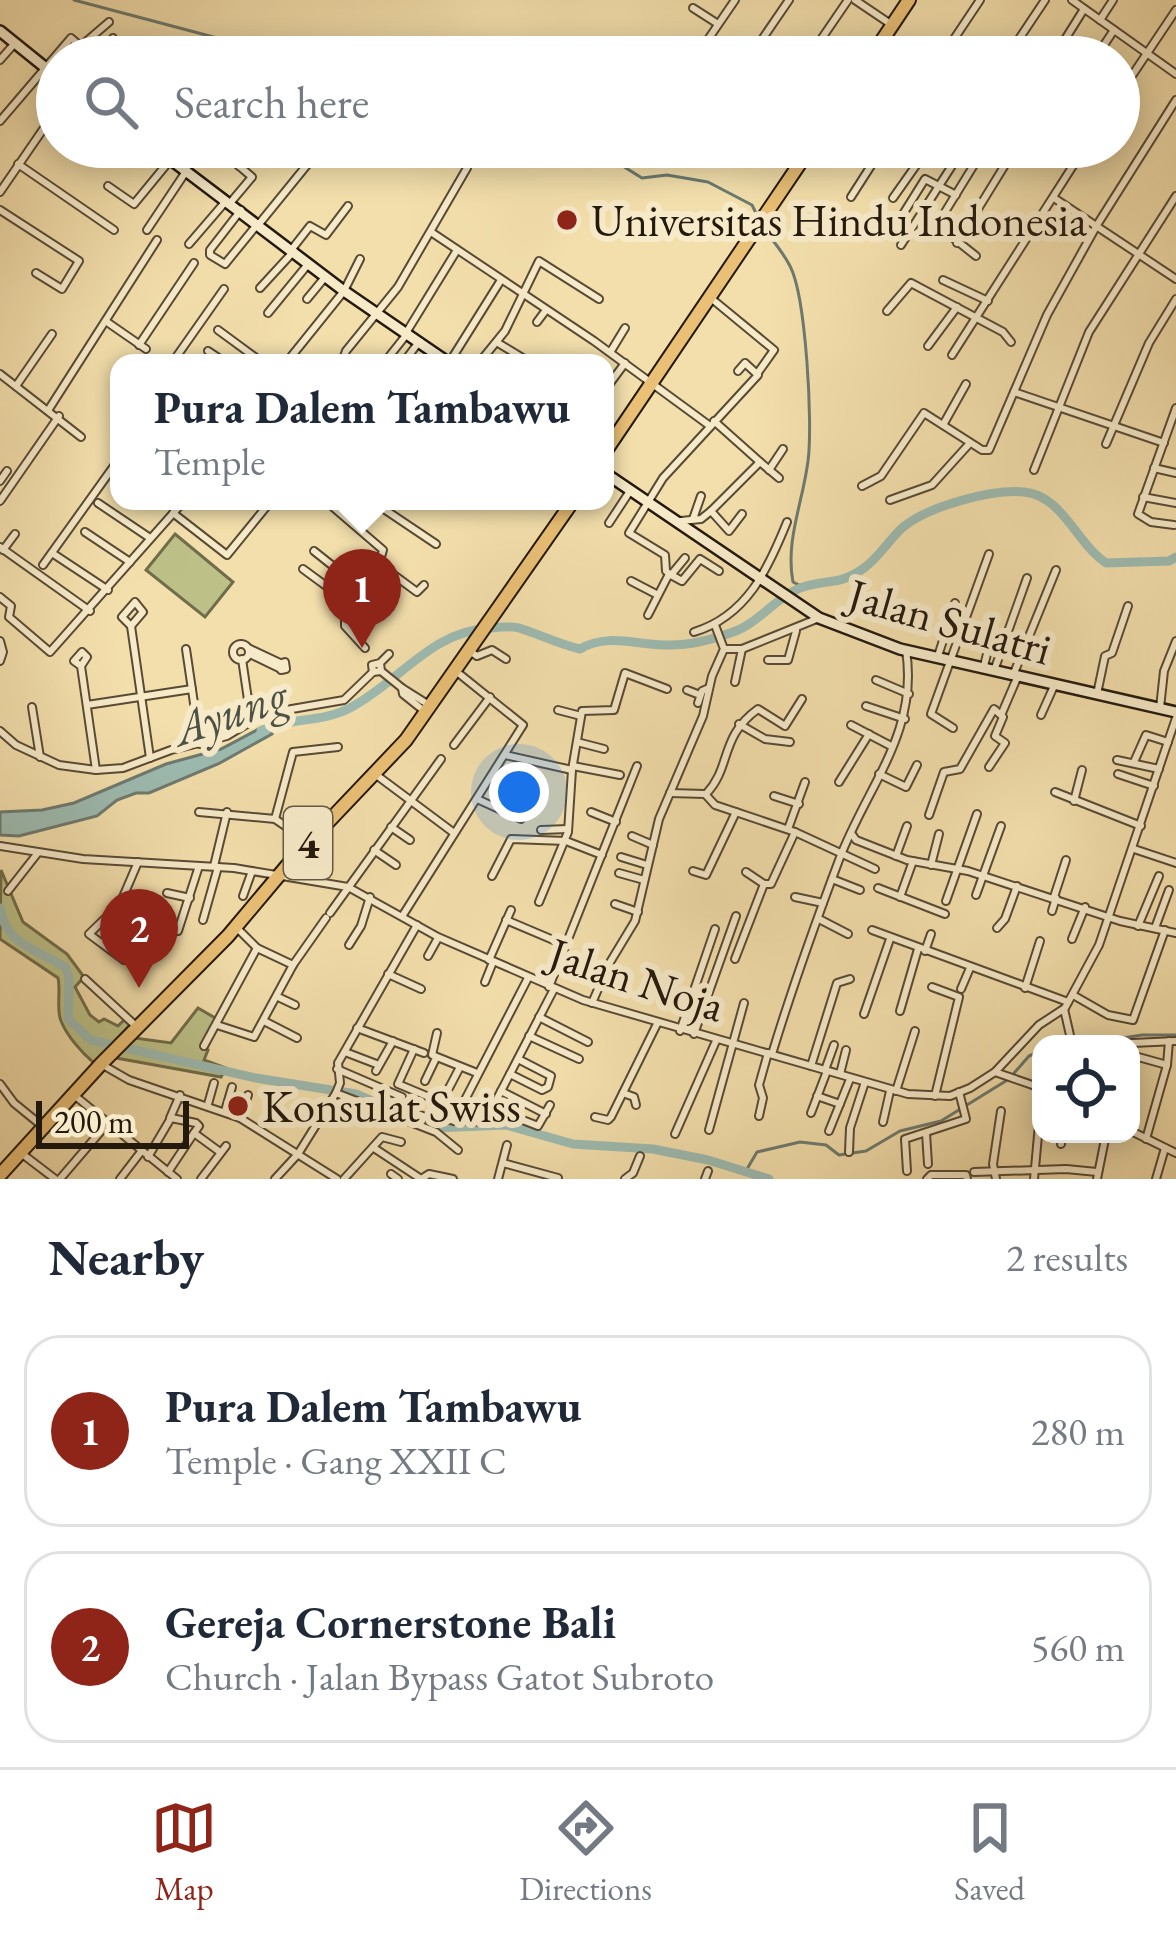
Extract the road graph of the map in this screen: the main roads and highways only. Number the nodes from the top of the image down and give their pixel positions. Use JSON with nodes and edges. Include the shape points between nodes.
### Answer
{"nodes":[{"id":1,"x":909,"y":0,"type":"edge"},
{"id":2,"x":0,"y":31,"type":"edge"},
{"id":3,"x":885,"y":36,"type":"edge"},
{"id":4,"x":36,"y":60,"type":"edge"},
{"id":5,"x":185,"y":168,"type":"edge"},
{"id":6,"x":796,"y":168,"type":"edge"},
{"id":7,"x":430,"y":354,"type":"edge"},
{"id":8,"x":614,"y":439,"type":"edge"},
{"id":9,"x":614,"y":478,"type":"edge"},
{"id":10,"x":567,"y":510,"type":"edge"},
{"id":11,"x":1176,"y":715,"type":"edge"},
{"id":12,"x":73,"y":1094,"type":"junction"},
{"id":13,"x":0,"y":1172,"type":"edge"}],
"edges":[{"from":1,"to":3,"type":"highway"},
{"from":2,"to":4,"type":"main road"},
{"from":5,"to":7,"type":"main road"},
{"from":6,"to":8,"type":"highway"},
{"from":9,"to":11,"type":"main road","name":"Jalan Sulatri","via":[[687,520],[819,618],[906,650]]},
{"from":10,"to":12,"type":"highway","number":"4","via":[[430,711]]},
{"from":12,"to":13,"type":"highway","number":"4"},
{"from":12,"to":13,"type":"highway","number":"4"}]}
